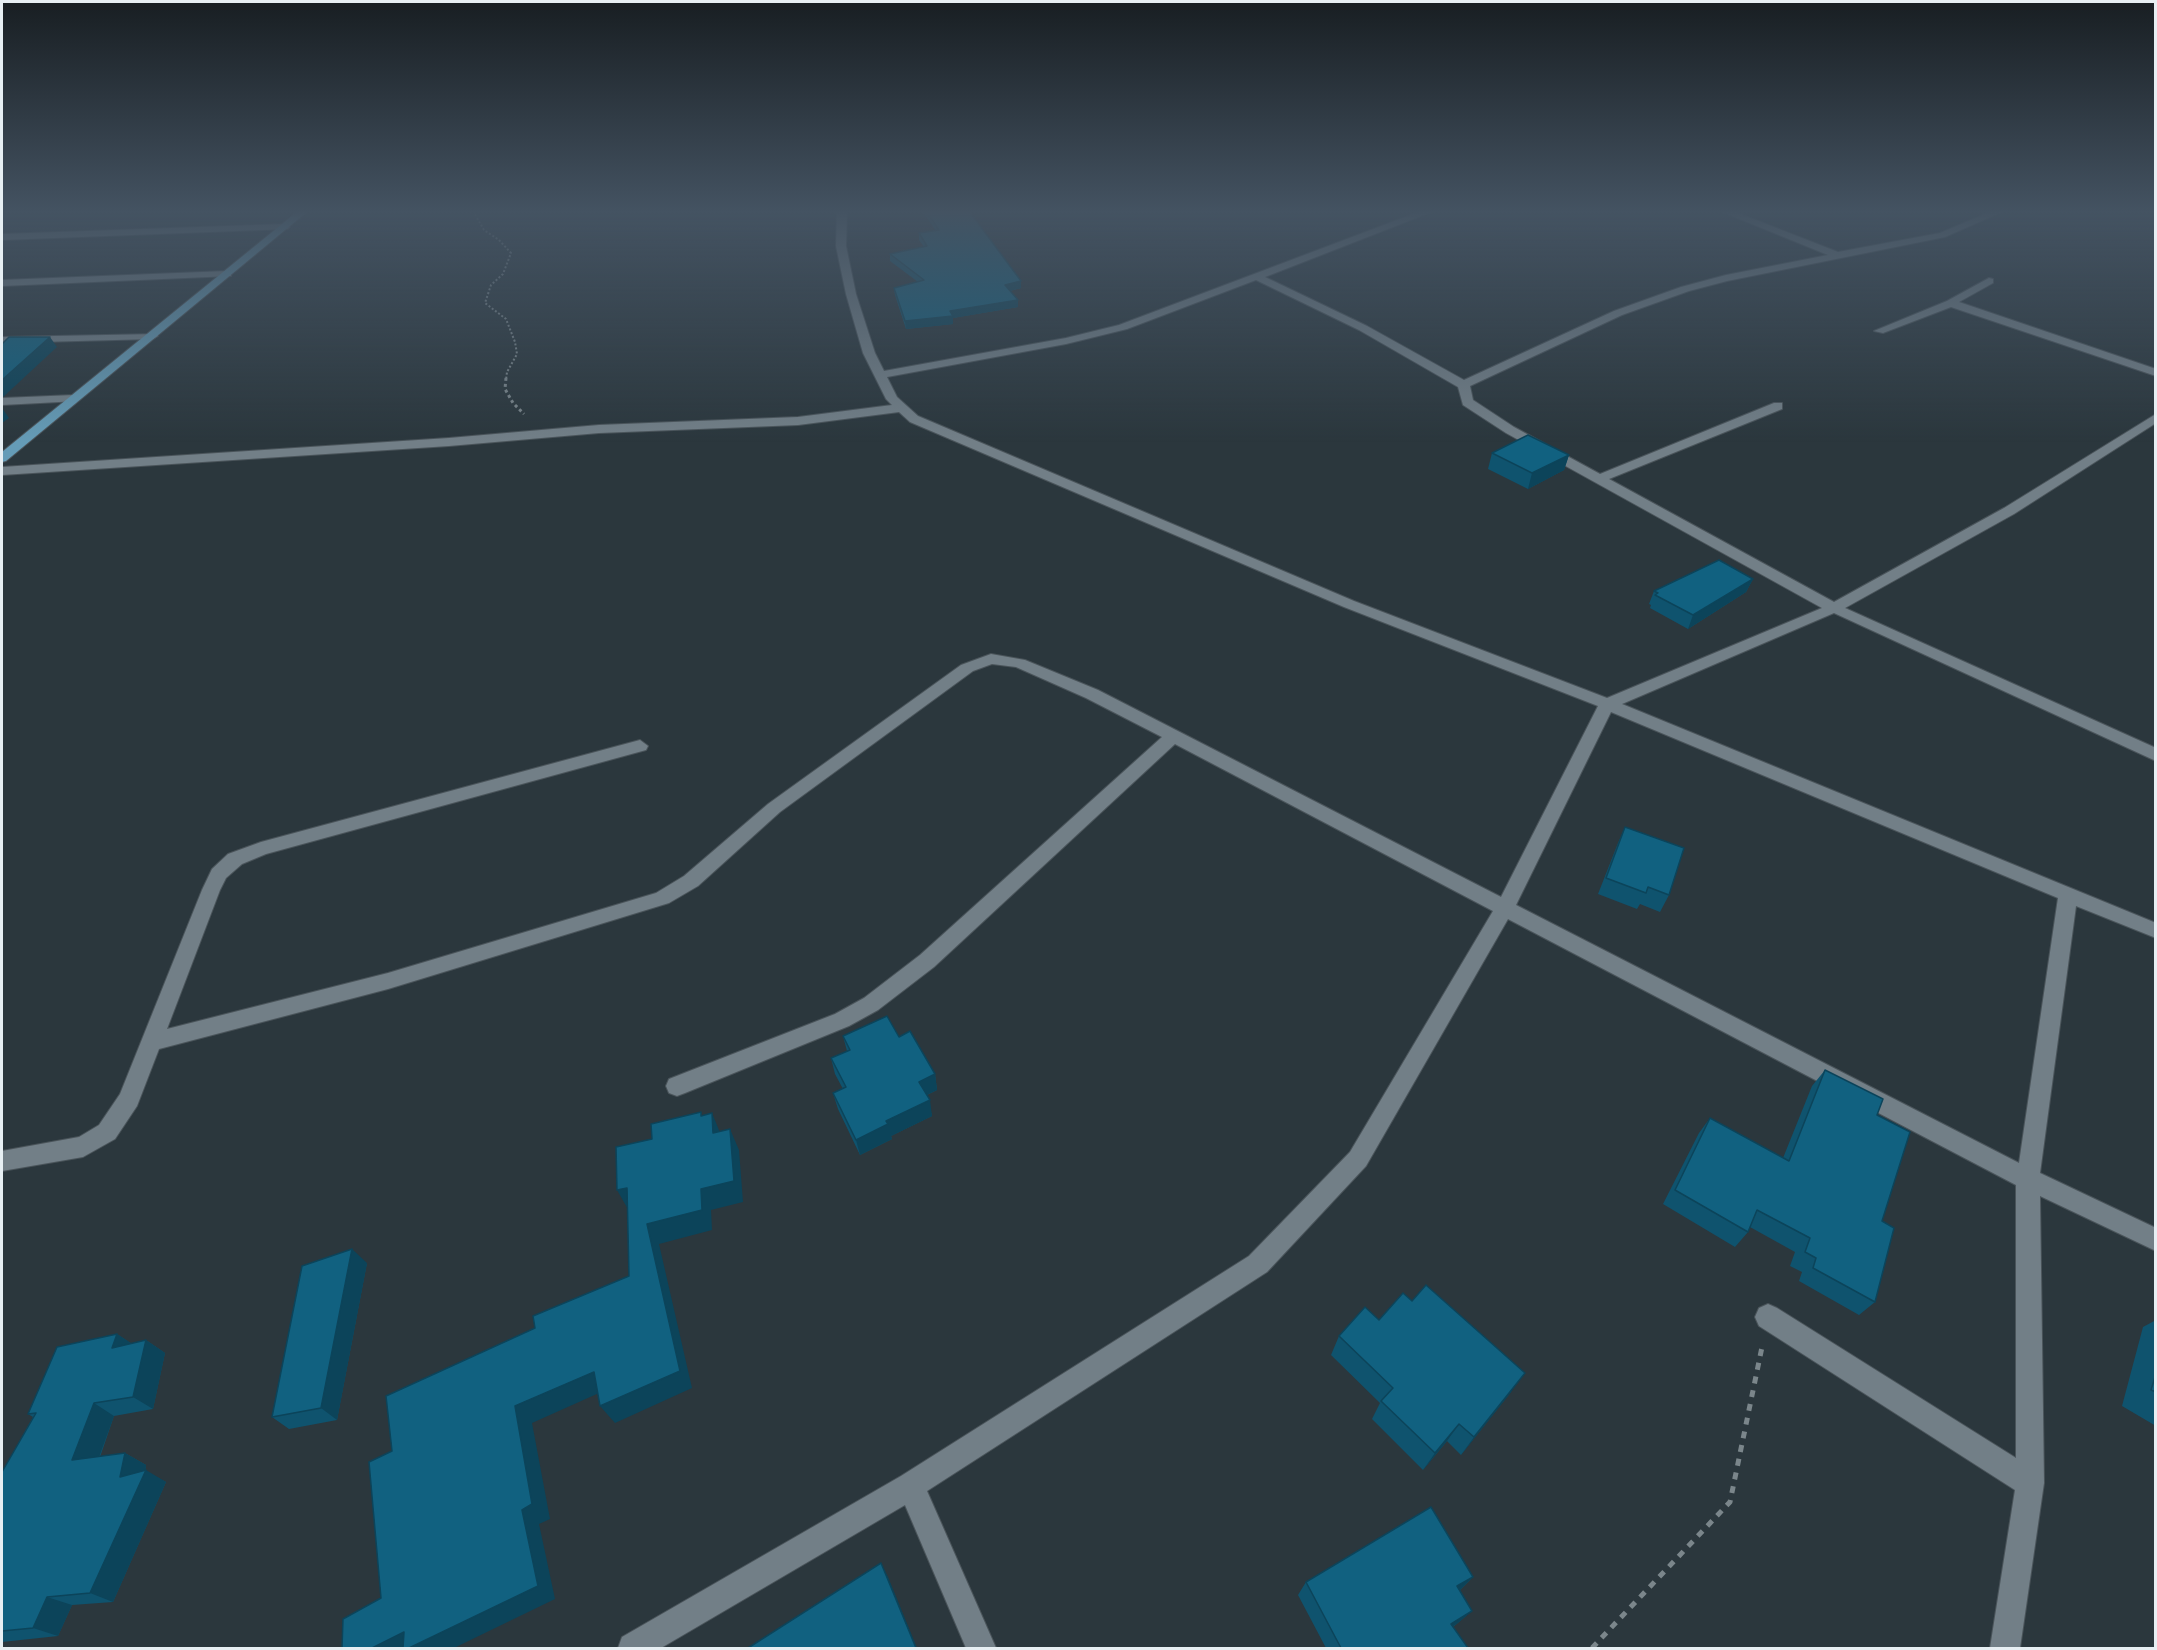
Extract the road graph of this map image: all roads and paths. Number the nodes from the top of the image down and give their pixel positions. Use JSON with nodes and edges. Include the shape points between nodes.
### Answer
{"nodes":[{"id":1,"x":210,"y":288,"type":"edge"},
{"id":2,"x":490,"y":288,"type":"edge"},
{"id":3,"x":850,"y":288,"type":"edge"},
{"id":4,"x":1228,"y":288,"type":"edge"},
{"id":5,"x":1281,"y":288,"type":"edge"},
{"id":6,"x":1689,"y":288,"type":"edge"},
{"id":7,"x":1977,"y":288,"type":"edge"},
{"id":8,"x":1951,"y":303,"type":"junction"},
{"id":9,"x":1878,"y":331,"type":"dead end"},
{"id":10,"x":153,"y":336,"type":"junction"},
{"id":11,"x":2,"y":340,"type":"edge"},
{"id":12,"x":2156,"y":373,"type":"edge"},
{"id":13,"x":880,"y":375,"type":"junction"},
{"id":14,"x":1464,"y":385,"type":"junction"},
{"id":15,"x":74,"y":399,"type":"junction"},
{"id":16,"x":2,"y":402,"type":"edge"},
{"id":17,"x":1778,"y":406,"type":"dead end"},
{"id":18,"x":899,"y":408,"type":"junction"},
{"id":19,"x":2156,"y":417,"type":"edge"},
{"id":20,"x":536,"y":434,"type":"junction"},
{"id":21,"x":2,"y":459,"type":"edge"},
{"id":22,"x":2,"y":471,"type":"edge"},
{"id":23,"x":1599,"y":479,"type":"junction"},
{"id":24,"x":1834,"y":608,"type":"junction"},
{"id":25,"x":1607,"y":704,"type":"junction"},
{"id":26,"x":1173,"y":737,"type":"junction"},
{"id":27,"x":640,"y":746,"type":"dead end"},
{"id":28,"x":2156,"y":755,"type":"edge"},
{"id":29,"x":2068,"y":895,"type":"junction"},
{"id":30,"x":1504,"y":909,"type":"junction"},
{"id":31,"x":2156,"y":931,"type":"edge"},
{"id":32,"x":152,"y":1042,"type":"junction"},
{"id":33,"x":677,"y":1086,"type":"dead end"},
{"id":34,"x":2,"y":1161,"type":"edge"},
{"id":35,"x":2028,"y":1179,"type":"junction"},
{"id":36,"x":2156,"y":1240,"type":"edge"},
{"id":37,"x":1768,"y":1317,"type":"joint"},
{"id":38,"x":2030,"y":1483,"type":"junction"},
{"id":39,"x":911,"y":1486,"type":"junction"},
{"id":40,"x":633,"y":1648,"type":"edge"},
{"id":41,"x":981,"y":1648,"type":"edge"},
{"id":42,"x":1592,"y":1648,"type":"edge"},
{"id":43,"x":2005,"y":1648,"type":"edge"}],
"edges":[{"from":1,"to":10,"type":"main road"},
{"from":2,"to":20,"type":"path","via":[[485,303],[506,319],[517,354],[507,372],[506,389],[513,403],[531,420]]},
{"from":3,"to":13,"type":"street","via":[[868,353]]},
{"from":4,"to":13,"type":"street","via":[[1091,336]]},
{"from":5,"to":14,"type":"street","via":[[1363,328]]},
{"from":6,"to":14,"type":"street","via":[[1618,313]]},
{"from":7,"to":8,"type":"street"},
{"from":8,"to":9,"type":"street"},
{"from":8,"to":12,"type":"street"},
{"from":10,"to":11,"type":"street"},
{"from":10,"to":15,"type":"main road"},
{"from":13,"to":18,"type":"street"},
{"from":14,"to":23,"type":"street","via":[[1467,402]]},
{"from":15,"to":16,"type":"street"},
{"from":15,"to":21,"type":"main road"},
{"from":17,"to":23,"type":"street"},
{"from":18,"to":20,"type":"street","via":[[798,421]]},
{"from":18,"to":25,"type":"street","via":[[924,424],[1316,591]]},
{"from":19,"to":24,"type":"street","via":[[2009,511]]},
{"from":20,"to":22,"type":"street"},
{"from":23,"to":24,"type":"street"},
{"from":24,"to":25,"type":"street"},
{"from":24,"to":28,"type":"street"},
{"from":25,"to":29,"type":"street"},
{"from":25,"to":30,"type":"street"},
{"from":26,"to":30,"type":"street"},
{"from":26,"to":32,"type":"street","via":[[1092,694],[1019,663],[991,659],[957,675],[774,808],[691,881],[662,898],[388,981]]},
{"from":26,"to":33,"type":"street","via":[[927,961],[870,1004],[842,1020]]},
{"from":27,"to":32,"type":"street","via":[[261,849],[235,860],[219,873],[211,890]]},
{"from":29,"to":31,"type":"street"},
{"from":29,"to":35,"type":"street"},
{"from":30,"to":35,"type":"street"},
{"from":30,"to":39,"type":"street","via":[[1358,1159],[1258,1264]]},
{"from":32,"to":34,"type":"street","via":[[129,1099],[107,1132],[83,1147]]},
{"from":35,"to":36,"type":"street"},
{"from":35,"to":38,"type":"street"},
{"from":37,"to":38,"type":"street"},
{"from":37,"to":42,"type":"path","via":[[1730,1502]]},
{"from":38,"to":43,"type":"street"},
{"from":39,"to":40,"type":"street"},
{"from":39,"to":41,"type":"street"}]}
